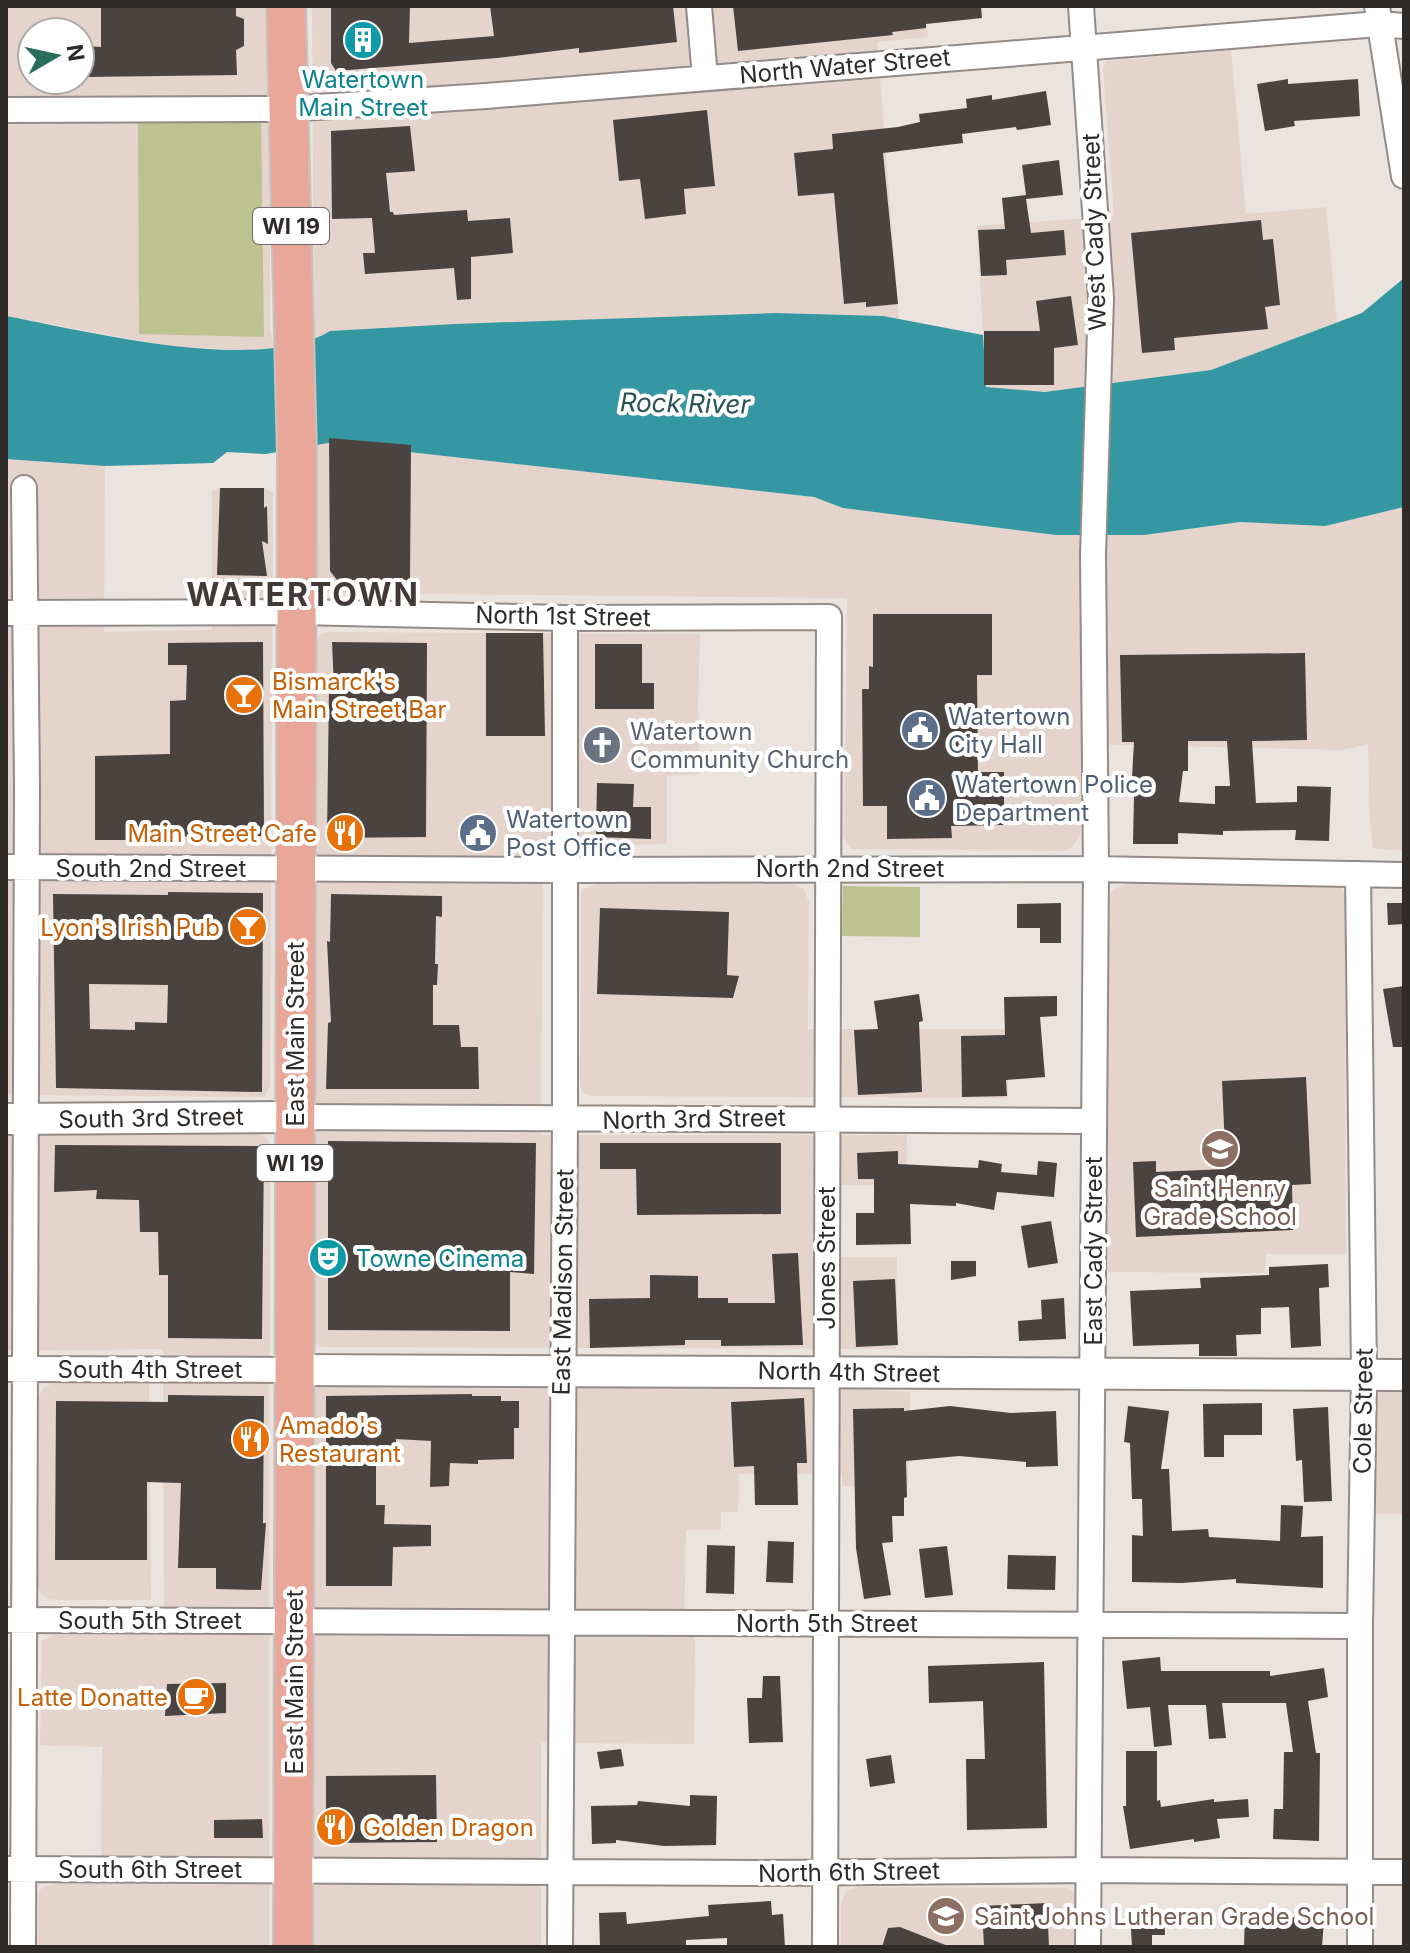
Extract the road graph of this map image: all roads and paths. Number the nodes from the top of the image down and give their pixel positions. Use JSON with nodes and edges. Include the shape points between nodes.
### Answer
{"nodes":[{"id":1,"x":286,"y":6,"type":"edge"},
{"id":2,"x":699,"y":6,"type":"edge"},
{"id":3,"x":1081,"y":6,"type":"edge"},
{"id":4,"x":1378,"y":15,"type":"edge"},
{"id":5,"x":1404,"y":26,"type":"edge"},
{"id":6,"x":1084,"y":47,"type":"junction"},
{"id":7,"x":705,"y":78,"type":"junction"},
{"id":8,"x":287,"y":109,"type":"junction"},
{"id":9,"x":6,"y":110,"type":"edge"},
{"id":10,"x":1404,"y":176,"type":"edge"},
{"id":11,"x":24,"y":488,"type":"dead end"},
{"id":12,"x":1093,"y":555,"type":"joint"},
{"id":13,"x":297,"y":612,"type":"junction"},
{"id":14,"x":16,"y":613,"type":"edge"},
{"id":15,"x":829,"y":617,"type":"joint"},
{"id":16,"x":565,"y":618,"type":"junction"},
{"id":17,"x":16,"y":867,"type":"edge"},
{"id":18,"x":296,"y":868,"type":"junction"},
{"id":19,"x":828,"y":868,"type":"junction"},
{"id":20,"x":1096,"y":869,"type":"junction"},
{"id":21,"x":564,"y":870,"type":"junction"},
{"id":22,"x":1358,"y":874,"type":"junction"},
{"id":23,"x":1404,"y":875,"type":"edge"},
{"id":24,"x":295,"y":1117,"type":"junction"},
{"id":25,"x":827,"y":1118,"type":"junction"},
{"id":26,"x":15,"y":1119,"type":"edge"},
{"id":27,"x":565,"y":1121,"type":"junction"},
{"id":28,"x":1094,"y":1121,"type":"junction"},
{"id":29,"x":15,"y":1369,"type":"edge"},
{"id":30,"x":562,"y":1369,"type":"junction"},
{"id":31,"x":295,"y":1370,"type":"junction"},
{"id":32,"x":825,"y":1372,"type":"junction"},
{"id":33,"x":1364,"y":1374,"type":"junction"},
{"id":34,"x":1093,"y":1375,"type":"junction"},
{"id":35,"x":1404,"y":1375,"type":"edge"},
{"id":36,"x":15,"y":1620,"type":"edge"},
{"id":37,"x":294,"y":1620,"type":"junction"},
{"id":38,"x":824,"y":1623,"type":"junction"},
{"id":39,"x":561,"y":1624,"type":"junction"},
{"id":40,"x":1092,"y":1624,"type":"junction"},
{"id":41,"x":1360,"y":1626,"type":"junction"},
{"id":42,"x":14,"y":1869,"type":"edge"},
{"id":43,"x":293,"y":1869,"type":"junction"},
{"id":44,"x":1089,"y":1870,"type":"junction"},
{"id":45,"x":1360,"y":1871,"type":"junction"},
{"id":46,"x":824,"y":1872,"type":"junction"},
{"id":47,"x":1404,"y":1872,"type":"edge"},
{"id":48,"x":560,"y":1873,"type":"junction"},
{"id":49,"x":23,"y":1947,"type":"edge"},
{"id":50,"x":293,"y":1947,"type":"edge"},
{"id":51,"x":560,"y":1947,"type":"edge"},
{"id":52,"x":825,"y":1947,"type":"edge"},
{"id":53,"x":1088,"y":1947,"type":"edge"},
{"id":54,"x":1360,"y":1947,"type":"edge"}],
"edges":[{"from":1,"to":8,"type":"main road","number":"WI 19"},
{"from":2,"to":7,"type":"street"},
{"from":3,"to":6,"type":"street","name":"West Cady Street"},
{"from":4,"to":5,"type":"street","name":"North Water Street"},
{"from":4,"to":6,"type":"street","name":"North Water Street"},
{"from":4,"to":10,"type":"street"},
{"from":6,"to":7,"type":"street","name":"North Water Street"},
{"from":6,"to":12,"type":"street","name":"West Cady Street","via":[[1101,298]]},
{"from":7,"to":8,"type":"street","name":"North Water Street"},
{"from":8,"to":9,"type":"street","name":"North Water Street"},
{"from":8,"to":13,"type":"main road","name":"East Main Street","number":"WI 19"},
{"from":11,"to":14,"type":"street"},
{"from":12,"to":20,"type":"street","name":"East Cady Street"},
{"from":13,"to":14,"type":"street","name":"North 1st Street"},
{"from":13,"to":16,"type":"street","name":"North 1st Street"},
{"from":13,"to":18,"type":"main road","name":"East Main Street","number":"WI 19"},
{"from":14,"to":17,"type":"street"},
{"from":15,"to":16,"type":"street","name":"North 1st Street"},
{"from":15,"to":19,"type":"street","name":"Jones Street"},
{"from":16,"to":21,"type":"street","name":"East Madison Street"},
{"from":17,"to":18,"type":"street","name":"South 2nd Street"},
{"from":17,"to":26,"type":"street"},
{"from":18,"to":21,"type":"street","name":"North 2nd Street"},
{"from":18,"to":24,"type":"main road","name":"East Main Street","number":"WI 19"},
{"from":19,"to":20,"type":"street","name":"North 2nd Street"},
{"from":19,"to":21,"type":"street","name":"North 2nd Street"},
{"from":19,"to":25,"type":"street","name":"Jones Street"},
{"from":20,"to":22,"type":"street","name":"North 2nd Street"},
{"from":20,"to":28,"type":"street","name":"East Cady Street"},
{"from":21,"to":27,"type":"street","name":"East Madison Street"},
{"from":22,"to":23,"type":"street","name":"North 2nd Street"},
{"from":22,"to":33,"type":"street","name":"Cole Street"},
{"from":24,"to":26,"type":"street","name":"South 3rd Street"},
{"from":24,"to":27,"type":"street","name":"North 3rd Street"},
{"from":24,"to":31,"type":"main road","name":"East Main Street","number":"WI 19"},
{"from":25,"to":27,"type":"street","name":"North 3rd Street"},
{"from":25,"to":28,"type":"street","name":"North 3rd Street"},
{"from":25,"to":32,"type":"street","name":"Jones Street"},
{"from":26,"to":29,"type":"street"},
{"from":27,"to":30,"type":"street","name":"East Madison Street"},
{"from":28,"to":34,"type":"street","name":"East Cady Street"},
{"from":29,"to":31,"type":"street","name":"South 4th Street"},
{"from":29,"to":36,"type":"street"},
{"from":30,"to":31,"type":"street","name":"North 4th Street"},
{"from":30,"to":32,"type":"street","name":"North 4th Street"},
{"from":30,"to":39,"type":"street","name":"East Madison Street"},
{"from":31,"to":37,"type":"main road","name":"East Main Street","number":"WI 19"},
{"from":32,"to":34,"type":"street","name":"North 4th Street"},
{"from":32,"to":38,"type":"street","name":"Jones Street"},
{"from":33,"to":34,"type":"street","name":"North 4th Street"},
{"from":33,"to":35,"type":"street","name":"North 4th Street"},
{"from":33,"to":41,"type":"street","name":"Cole Street"},
{"from":34,"to":40,"type":"street","name":"East Cady Street"},
{"from":36,"to":37,"type":"street","name":"South 5th Street"},
{"from":36,"to":42,"type":"street"},
{"from":37,"to":39,"type":"street","name":"North 5th Street"},
{"from":37,"to":43,"type":"main road","name":"East Main Street","number":"WI 19"},
{"from":38,"to":39,"type":"street","name":"North 5th Street"},
{"from":38,"to":40,"type":"street","name":"North 5th Street"},
{"from":38,"to":46,"type":"street","name":"Jones Street"},
{"from":39,"to":48,"type":"street","name":"East Madison Street"},
{"from":40,"to":41,"type":"street","name":"North 5th Street"},
{"from":40,"to":44,"type":"street","name":"East Cady Street"},
{"from":41,"to":45,"type":"street","name":"Cole Street"},
{"from":42,"to":43,"type":"street","name":"South 6th Street"},
{"from":42,"to":49,"type":"street"},
{"from":43,"to":48,"type":"street","name":"North 6th Street"},
{"from":43,"to":50,"type":"main road","name":"East Main Street","number":"WI 19"},
{"from":44,"to":45,"type":"street","name":"North 6th Street"},
{"from":44,"to":46,"type":"street","name":"North 6th Street"},
{"from":44,"to":53,"type":"street","name":"East Cady Street"},
{"from":45,"to":47,"type":"street","name":"North 6th Street"},
{"from":45,"to":54,"type":"street","name":"Cole Street"},
{"from":46,"to":48,"type":"street","name":"North 6th Street"},
{"from":46,"to":52,"type":"street","name":"Jones Street"},
{"from":48,"to":51,"type":"street","name":"East Madison Street"}]}
